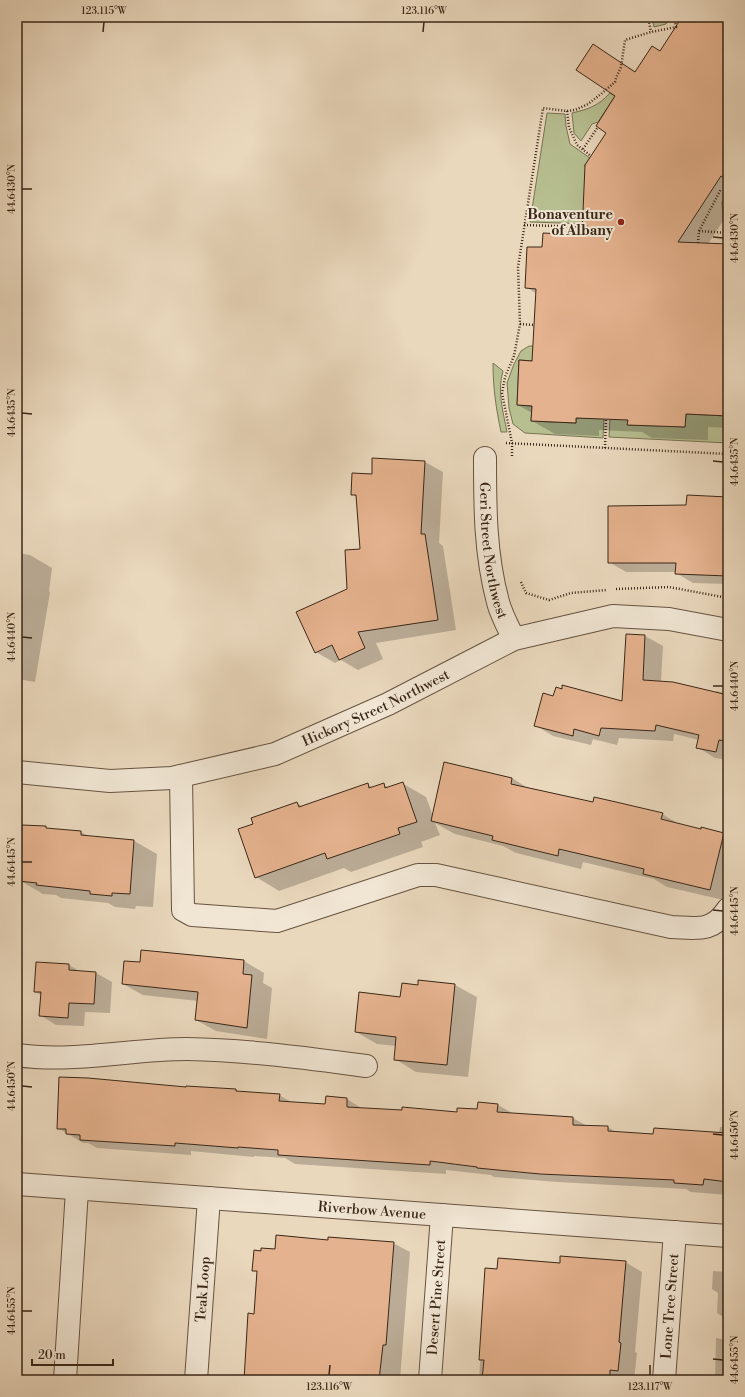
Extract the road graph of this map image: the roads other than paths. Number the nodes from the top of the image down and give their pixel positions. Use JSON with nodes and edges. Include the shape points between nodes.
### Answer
{"nodes":[{"id":1,"x":485,"y":458,"type":"dead end"},
{"id":2,"x":728,"y":630,"type":"edge"},
{"id":3,"x":514,"y":638,"type":"junction"},
{"id":4,"x":17,"y":772,"type":"edge"},
{"id":5,"x":181,"y":776,"type":"junction"},
{"id":6,"x":728,"y":909,"type":"edge"},
{"id":7,"x":17,"y":1055,"type":"edge"},
{"id":8,"x":366,"y":1066,"type":"dead end"},
{"id":9,"x":17,"y":1184,"type":"edge"},
{"id":10,"x":77,"y":1190,"type":"junction"},
{"id":11,"x":209,"y":1198,"type":"junction"},
{"id":12,"x":442,"y":1215,"type":"junction"},
{"id":13,"x":675,"y":1232,"type":"junction"},
{"id":14,"x":728,"y":1236,"type":"edge"},
{"id":15,"x":65,"y":1380,"type":"edge"},
{"id":16,"x":196,"y":1380,"type":"edge"},
{"id":17,"x":430,"y":1380,"type":"edge"},
{"id":18,"x":664,"y":1380,"type":"edge"}],
"edges":[{"from":1,"to":3,"type":"street","name":"Geri Street Northwest","via":[[486,531],[490,566],[498,603]]},
{"from":2,"to":3,"type":"street","name":"Hickory Street Northwest","via":[[669,619],[613,616]]},
{"from":3,"to":5,"type":"street","name":"Hickory Street Northwest","via":[[388,704],[275,754]]},
{"from":4,"to":5,"type":"street","name":"Hickory Street Northwest","via":[[110,781]]},
{"from":5,"to":6,"type":"street","via":[[183,910],[192,914],[277,921],[418,875],[436,875],[671,927],[705,928],[722,918]]},
{"from":7,"to":8,"type":"street","via":[[66,1057],[187,1049],[286,1056]]},
{"from":9,"to":10,"type":"street","name":"Riverbow Avenue"},
{"from":10,"to":11,"type":"street","name":"Riverbow Avenue"},
{"from":10,"to":15,"type":"street"},
{"from":11,"to":12,"type":"street","name":"Riverbow Avenue"},
{"from":11,"to":16,"type":"street","name":"Teak Loop"},
{"from":12,"to":13,"type":"street","name":"Riverbow Avenue"},
{"from":12,"to":17,"type":"street","name":"Desert Pine Street"},
{"from":13,"to":14,"type":"street","name":"Riverbow Avenue"},
{"from":13,"to":18,"type":"street","name":"Lone Tree Street"}]}
